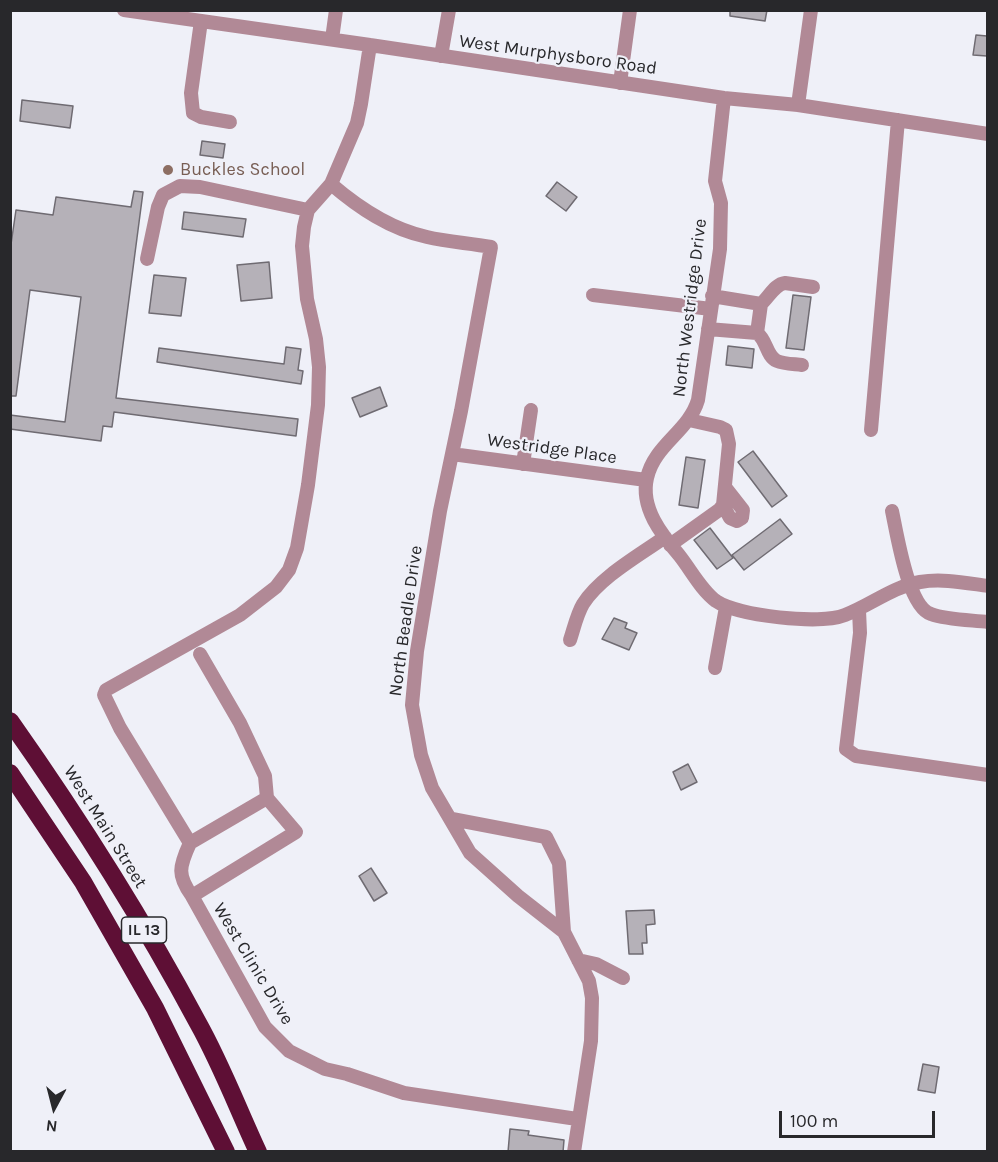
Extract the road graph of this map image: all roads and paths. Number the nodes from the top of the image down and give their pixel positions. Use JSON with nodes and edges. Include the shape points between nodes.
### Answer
{"nodes":[{"id":1,"x":124,"y":10,"type":"edge"},
{"id":2,"x":336,"y":10,"type":"edge"},
{"id":3,"x":449,"y":10,"type":"edge"},
{"id":4,"x":630,"y":10,"type":"edge"},
{"id":5,"x":811,"y":10,"type":"edge"},
{"id":6,"x":170,"y":14,"type":"edge"},
{"id":7,"x":201,"y":21,"type":"junction"},
{"id":8,"x":332,"y":39,"type":"junction"},
{"id":9,"x":370,"y":45,"type":"junction"},
{"id":10,"x":441,"y":56,"type":"junction"},
{"id":11,"x":620,"y":83,"type":"junction"},
{"id":12,"x":724,"y":98,"type":"junction"},
{"id":13,"x":798,"y":105,"type":"junction"},
{"id":14,"x":898,"y":120,"type":"junction"},
{"id":15,"x":230,"y":122,"type":"dead end"},
{"id":16,"x":987,"y":134,"type":"edge"},
{"id":17,"x":331,"y":184,"type":"junction"},
{"id":18,"x":308,"y":210,"type":"junction"},
{"id":19,"x":147,"y":259,"type":"dead end"},
{"id":20,"x":813,"y":286,"type":"dead end"},
{"id":21,"x":593,"y":296,"type":"dead end"},
{"id":22,"x":712,"y":303,"type":"junction"},
{"id":23,"x":761,"y":304,"type":"junction"},
{"id":24,"x":708,"y":329,"type":"junction"},
{"id":25,"x":757,"y":333,"type":"junction"},
{"id":26,"x":802,"y":365,"type":"dead end"},
{"id":27,"x":531,"y":410,"type":"dead end"},
{"id":28,"x":688,"y":420,"type":"junction"},
{"id":29,"x":871,"y":430,"type":"dead end"},
{"id":30,"x":452,"y":454,"type":"junction"},
{"id":31,"x":523,"y":464,"type":"junction"},
{"id":32,"x":646,"y":480,"type":"junction"},
{"id":33,"x":725,"y":487,"type":"junction"},
{"id":34,"x":723,"y":505,"type":"junction"},
{"id":35,"x":892,"y":511,"type":"dead end"},
{"id":36,"x":668,"y":541,"type":"junction"},
{"id":37,"x":910,"y":584,"type":"junction"},
{"id":38,"x":987,"y":586,"type":"edge"},
{"id":39,"x":726,"y":607,"type":"junction"},
{"id":40,"x":853,"y":612,"type":"junction"},
{"id":41,"x":987,"y":622,"type":"edge"},
{"id":42,"x":570,"y":640,"type":"dead end"},
{"id":43,"x":200,"y":654,"type":"dead end"},
{"id":44,"x":715,"y":668,"type":"dead end"},
{"id":45,"x":10,"y":721,"type":"edge"},
{"id":46,"x":10,"y":773,"type":"edge"},
{"id":47,"x":987,"y":775,"type":"edge"},
{"id":48,"x":267,"y":798,"type":"junction"},
{"id":49,"x":452,"y":819,"type":"junction"},
{"id":50,"x":190,"y":843,"type":"junction"},
{"id":51,"x":192,"y":896,"type":"junction"},
{"id":52,"x":564,"y":932,"type":"junction"},
{"id":53,"x":578,"y":960,"type":"junction"},
{"id":54,"x":623,"y":978,"type":"dead end"},
{"id":55,"x":578,"y":1119,"type":"junction"},
{"id":56,"x":226,"y":1152,"type":"edge"},
{"id":57,"x":258,"y":1152,"type":"edge"},
{"id":58,"x":574,"y":1152,"type":"edge"}],
"edges":[{"from":1,"to":6,"type":"street","name":"West Murphysboro Road"},
{"from":2,"to":8,"type":"street"},
{"from":3,"to":10,"type":"street"},
{"from":4,"to":11,"type":"street"},
{"from":5,"to":13,"type":"street"},
{"from":6,"to":7,"type":"street","name":"West Murphysboro Road"},
{"from":7,"to":8,"type":"street","name":"West Murphysboro Road"},
{"from":7,"to":15,"type":"street","via":[[193,113]]},
{"from":8,"to":9,"type":"street","name":"West Murphysboro Road"},
{"from":9,"to":10,"type":"street","name":"West Murphysboro Road"},
{"from":9,"to":17,"type":"street","via":[[357,123]]},
{"from":10,"to":11,"type":"street","name":"West Murphysboro Road"},
{"from":11,"to":12,"type":"street","name":"West Murphysboro Road"},
{"from":12,"to":13,"type":"street","name":"West Murphysboro Road"},
{"from":12,"to":22,"type":"street","name":"North Westridge Drive","via":[[715,181],[721,225]]},
{"from":13,"to":14,"type":"street","name":"West Murphysboro Road"},
{"from":14,"to":16,"type":"street","name":"West Murphysboro Road"},
{"from":14,"to":29,"type":"street"},
{"from":17,"to":18,"type":"street"},
{"from":17,"to":30,"type":"street","name":"North Beadle Drive","via":[[358,207],[390,225],[426,237],[491,247]]},
{"from":18,"to":19,"type":"street","via":[[180,186],[163,195]]},
{"from":18,"to":50,"type":"street","via":[[302,246],[319,367],[318,405],[297,548],[289,570],[276,587],[240,615],[106,690],[104,695]]},
{"from":20,"to":23,"type":"street","via":[[780,283]]},
{"from":21,"to":22,"type":"street"},
{"from":22,"to":23,"type":"street"},
{"from":22,"to":24,"type":"street","name":"North Westridge Drive"},
{"from":23,"to":25,"type":"street"},
{"from":24,"to":25,"type":"street"},
{"from":24,"to":28,"type":"street","name":"North Westridge Drive","via":[[698,400]]},
{"from":25,"to":26,"type":"street","via":[[777,361]]},
{"from":27,"to":31,"type":"street"},
{"from":28,"to":32,"type":"street","name":"North Westridge Drive","via":[[659,451]]},
{"from":28,"to":33,"type":"street","via":[[726,430],[729,444]]},
{"from":30,"to":31,"type":"street","name":"Westridge Place"},
{"from":30,"to":49,"type":"street","name":"North Beadle Drive","via":[[417,651],[412,705],[432,788]]},
{"from":31,"to":32,"type":"street","name":"Westridge Place"},
{"from":32,"to":36,"type":"street","via":[[648,504]]},
{"from":33,"to":34,"type":"street"},
{"from":33,"to":34,"type":"street","via":[[743,510],[742,518],[730,518]]},
{"from":34,"to":36,"type":"street"},
{"from":35,"to":37,"type":"street"},
{"from":36,"to":39,"type":"street","via":[[704,590]]},
{"from":36,"to":42,"type":"street","via":[[617,572],[588,598]]},
{"from":37,"to":38,"type":"street","via":[[941,581]]},
{"from":37,"to":40,"type":"street"},
{"from":37,"to":41,"type":"street","via":[[920,607],[930,614]]},
{"from":39,"to":40,"type":"street","via":[[812,620]]},
{"from":39,"to":44,"type":"street"},
{"from":40,"to":47,"type":"street","via":[[860,633],[846,749],[856,756]]},
{"from":43,"to":48,"type":"street","via":[[240,723],[264,776]]},
{"from":45,"to":57,"type":"highway","name":"West Main Street","number":"IL 13","via":[[88,837],[171,975],[199,1025]]},
{"from":46,"to":56,"type":"highway","number":"IL 13","via":[[83,882],[155,1008]]},
{"from":48,"to":50,"type":"street"},
{"from":48,"to":51,"type":"street","via":[[296,832]]},
{"from":49,"to":52,"type":"street","name":"North Beadle Drive","via":[[470,853]]},
{"from":49,"to":52,"type":"street","via":[[546,837],[559,863]]},
{"from":50,"to":51,"type":"street","name":"West Clinic Drive","via":[[180,872]]},
{"from":51,"to":55,"type":"street","name":"West Clinic Drive","via":[[265,1027],[289,1051],[310,1063],[404,1093]]},
{"from":52,"to":53,"type":"street","name":"North Beadle Drive"},
{"from":53,"to":54,"type":"street"},
{"from":53,"to":55,"type":"street","name":"North Beadle Drive","via":[[589,981],[592,998],[591,1041]]},
{"from":55,"to":58,"type":"street","name":"North Beadle Drive"}]}
